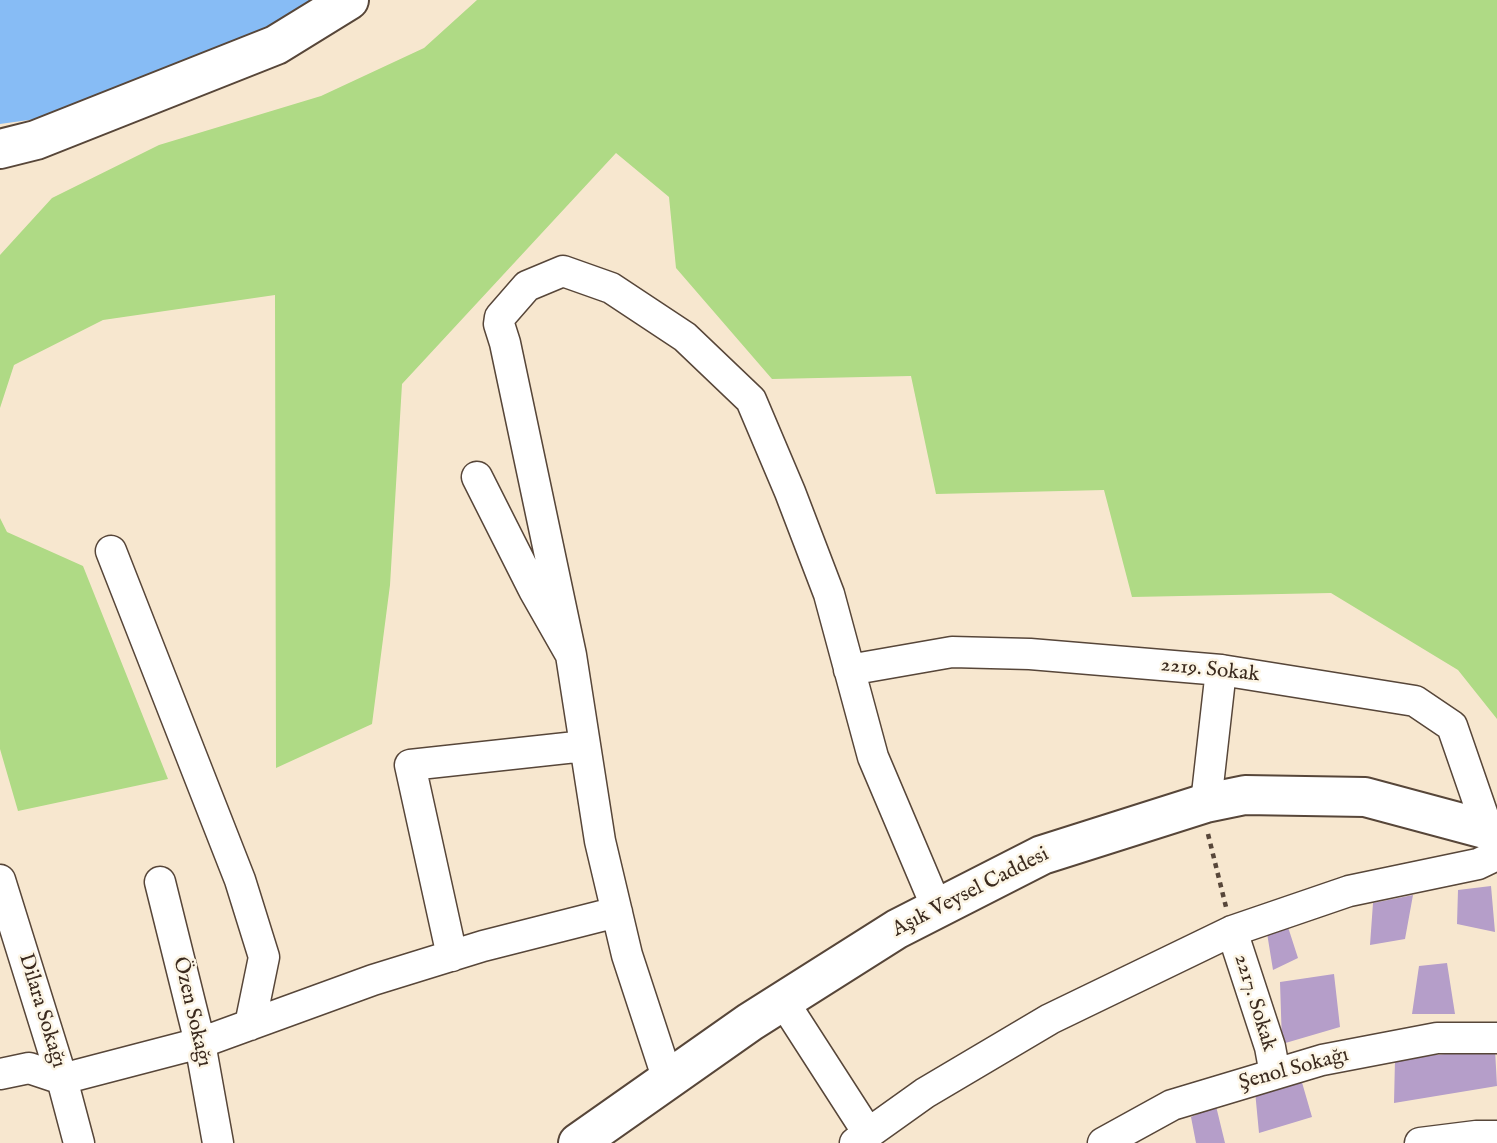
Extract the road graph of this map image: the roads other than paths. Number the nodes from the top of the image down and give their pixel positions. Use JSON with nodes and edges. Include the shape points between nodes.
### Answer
{"nodes":[{"id":1,"x":349,"y":0,"type":"edge"},
{"id":2,"x":0,"y":149,"type":"edge"},
{"id":3,"x":477,"y":477,"type":"dead end"},
{"id":4,"x":111,"y":551,"type":"dead end"},
{"id":5,"x":571,"y":655,"type":"junction"},
{"id":6,"x":849,"y":670,"type":"junction"},
{"id":7,"x":1221,"y":670,"type":"junction"},
{"id":8,"x":585,"y":746,"type":"junction"},
{"id":9,"x":1206,"y":803,"type":"junction"},
{"id":10,"x":1494,"y":840,"type":"edge"},
{"id":11,"x":0,"y":880,"type":"edge"},
{"id":12,"x":160,"y":882,"type":"dead end"},
{"id":13,"x":937,"y":908,"type":"junction"},
{"id":14,"x":617,"y":912,"type":"junction"},
{"id":15,"x":1232,"y":932,"type":"junction"},
{"id":16,"x":452,"y":956,"type":"junction"},
{"id":17,"x":783,"y":1001,"type":"junction"},
{"id":18,"x":250,"y":1025,"type":"junction"},
{"id":19,"x":1497,"y":1038,"type":"edge"},
{"id":20,"x":200,"y":1043,"type":"junction"},
{"id":21,"x":0,"y":1074,"type":"edge"},
{"id":22,"x":1275,"y":1074,"type":"junction"},
{"id":23,"x":62,"y":1079,"type":"junction"},
{"id":24,"x":668,"y":1080,"type":"junction"},
{"id":25,"x":862,"y":1138,"type":"edge"},
{"id":26,"x":1483,"y":1139,"type":"edge"},
{"id":27,"x":79,"y":1143,"type":"edge"},
{"id":28,"x":218,"y":1143,"type":"edge"},
{"id":29,"x":578,"y":1143,"type":"edge"},
{"id":30,"x":1103,"y":1143,"type":"edge"},
{"id":31,"x":1420,"y":1143,"type":"edge"}],
"edges":[{"from":1,"to":2,"type":"street","via":[[276,44],[36,140]]},
{"from":3,"to":5,"type":"street"},
{"from":4,"to":18,"type":"street","via":[[240,880],[264,957]]},
{"from":5,"to":6,"type":"street","via":[[499,324],[527,286],[563,271],[611,288],[685,337],[751,400],[829,594]]},
{"from":5,"to":8,"type":"street"},
{"from":6,"to":7,"type":"street","name":"2219. Sokak","via":[[952,652]]},
{"from":6,"to":13,"type":"street","via":[[873,757]]},
{"from":7,"to":9,"type":"street"},
{"from":7,"to":10,"type":"street","name":"2219. Sokak","via":[[1415,701],[1452,726]]},
{"from":8,"to":14,"type":"street"},
{"from":8,"to":16,"type":"street","via":[[410,765]]},
{"from":9,"to":10,"type":"street","name":"Aşık Veysel Caddesi","via":[[1245,795],[1365,797]]},
{"from":9,"to":13,"type":"street","name":"Aşık Veysel Caddesi","via":[[1042,855]]},
{"from":10,"to":15,"type":"street","via":[[1478,864],[1349,891]]},
{"from":11,"to":23,"type":"street","name":"Dilara Sokağı"},
{"from":12,"to":20,"type":"street","name":"Özen Sokağı"},
{"from":13,"to":17,"type":"street","name":"Aşık Veysel Caddesi"},
{"from":14,"to":16,"type":"street"},
{"from":14,"to":24,"type":"street"},
{"from":15,"to":22,"type":"street","name":"2217. Sokak"},
{"from":15,"to":25,"type":"street","via":[[1051,1019],[925,1093]]},
{"from":16,"to":18,"type":"street"},
{"from":17,"to":24,"type":"street","name":"Aşık Veysel Caddesi"},
{"from":17,"to":25,"type":"street"},
{"from":18,"to":20,"type":"street"},
{"from":19,"to":22,"type":"street","name":"Şenol Sokağı","via":[[1437,1038]]},
{"from":20,"to":23,"type":"street"},
{"from":20,"to":28,"type":"street","name":"Özen Sokağı"},
{"from":21,"to":23,"type":"street","via":[[29,1068]]},
{"from":22,"to":30,"type":"street","name":"Şenol Sokağı","via":[[1172,1105]]},
{"from":23,"to":27,"type":"street","name":"Dilara Sokağı"},
{"from":24,"to":29,"type":"street","name":"Aşık Veysel Caddesi"},
{"from":26,"to":31,"type":"street"}]}
